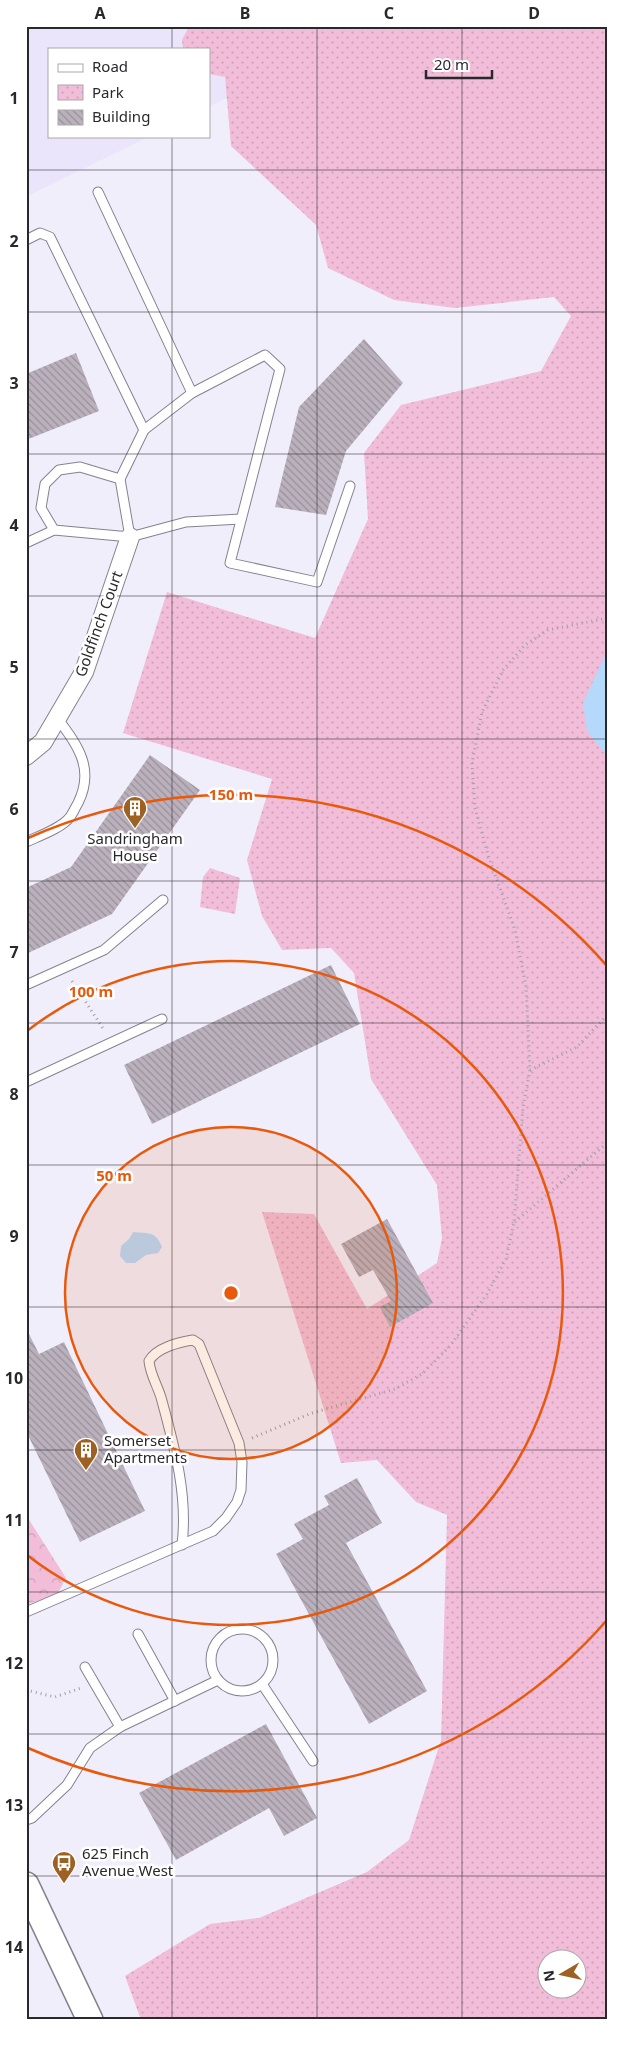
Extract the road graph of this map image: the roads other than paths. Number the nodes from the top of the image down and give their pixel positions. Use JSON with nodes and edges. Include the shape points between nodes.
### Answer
{"nodes":[{"id":1,"x":98,"y":192,"type":"dead end"},
{"id":2,"x":26,"y":240,"type":"edge"},
{"id":3,"x":192,"y":393,"type":"junction"},
{"id":4,"x":144,"y":430,"type":"junction"},
{"id":5,"x":120,"y":478,"type":"junction"},
{"id":6,"x":350,"y":486,"type":"dead end"},
{"id":7,"x":241,"y":519,"type":"junction"},
{"id":8,"x":54,"y":530,"type":"junction"},
{"id":9,"x":130,"y":537,"type":"junction"},
{"id":10,"x":26,"y":543,"type":"edge"},
{"id":11,"x":58,"y":719,"type":"junction"},
{"id":12,"x":26,"y":756,"type":"edge"},
{"id":13,"x":26,"y":842,"type":"edge"},
{"id":14,"x":163,"y":900,"type":"dead end"},
{"id":15,"x":26,"y":985,"type":"edge"},
{"id":16,"x":162,"y":1020,"type":"dead end"},
{"id":17,"x":26,"y":1082,"type":"edge"},
{"id":18,"x":182,"y":1545,"type":"junction"},
{"id":19,"x":26,"y":1612,"type":"edge"},
{"id":20,"x":138,"y":1634,"type":"dead end"},
{"id":21,"x":84,"y":1667,"type":"dead end"},
{"id":22,"x":218,"y":1680,"type":"junction"},
{"id":23,"x":262,"y":1684,"type":"junction"},
{"id":24,"x":175,"y":1701,"type":"junction"},
{"id":25,"x":120,"y":1728,"type":"junction"},
{"id":26,"x":313,"y":1761,"type":"dead end"},
{"id":27,"x":26,"y":1820,"type":"edge"},
{"id":28,"x":26,"y":1885,"type":"edge"},
{"id":29,"x":90,"y":2020,"type":"edge"}],
"edges":[{"from":1,"to":3,"type":"lane"},
{"from":2,"to":4,"type":"lane","via":[[40,233],[50,237]]},
{"from":3,"to":4,"type":"lane"},
{"from":3,"to":7,"type":"lane","via":[[265,355],[280,369]]},
{"from":4,"to":5,"type":"lane"},
{"from":5,"to":8,"type":"lane","via":[[80,467],[59,470],[45,484],[41,508]]},
{"from":5,"to":9,"type":"lane"},
{"from":6,"to":7,"type":"lane","via":[[317,582],[230,563]]},
{"from":7,"to":9,"type":"lane","via":[[186,522]]},
{"from":8,"to":9,"type":"lane"},
{"from":8,"to":10,"type":"lane"},
{"from":9,"to":11,"type":"street","name":"Goldfinch Court","via":[[84,672]]},
{"from":11,"to":12,"type":"street","name":"Goldfinch Court","via":[[43,742]]},
{"from":11,"to":13,"type":"lane","via":[[80,753],[85,768],[84,791],[70,818]]},
{"from":14,"to":15,"type":"lane","via":[[104,950]]},
{"from":16,"to":17,"type":"lane"},
{"from":18,"to":18,"type":"lane","via":[[213,1531],[226,1518],[240,1490],[242,1462],[239,1443],[199,1344],[193,1340],[182,1341],[152,1356],[149,1361],[170,1427],[182,1487],[185,1521]]},
{"from":18,"to":19,"type":"lane"},
{"from":20,"to":24,"type":"lane"},
{"from":21,"to":25,"type":"lane"},
{"from":22,"to":23,"type":"lane","via":[[226,1687],[244,1691]]},
{"from":22,"to":23,"type":"lane","via":[[210,1661],[212,1650],[225,1634],[245,1628],[256,1631],[270,1646],[273,1667]]},
{"from":22,"to":24,"type":"lane"},
{"from":23,"to":26,"type":"lane"},
{"from":24,"to":25,"type":"lane"},
{"from":25,"to":27,"type":"lane","via":[[90,1748],[67,1785]]},
{"from":28,"to":29,"type":"main road"}]}
